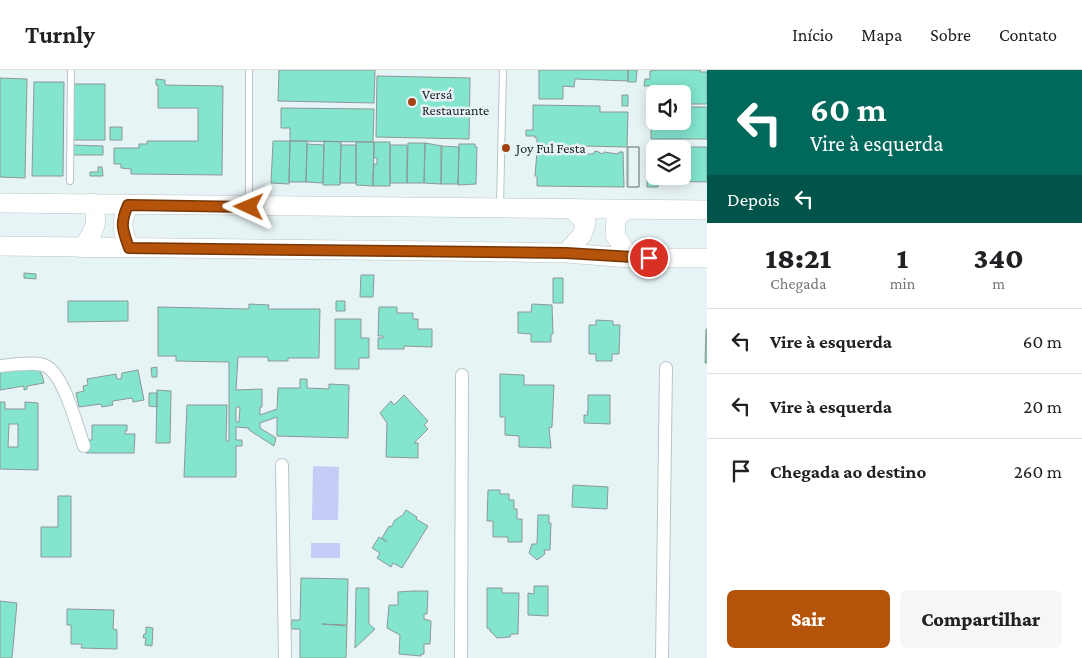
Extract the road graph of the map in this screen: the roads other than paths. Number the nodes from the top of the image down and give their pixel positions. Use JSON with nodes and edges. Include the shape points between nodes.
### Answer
{"nodes":[{"id":1,"x":71,"y":70,"type":"edge"},
{"id":2,"x":250,"y":70,"type":"edge"},
{"id":3,"x":503,"y":70,"type":"edge"},
{"id":4,"x":70,"y":181,"type":"dead end"},
{"id":5,"x":0,"y":203,"type":"edge"},
{"id":6,"x":92,"y":204,"type":"junction"},
{"id":7,"x":128,"y":205,"type":"junction"},
{"id":8,"x":249,"y":207,"type":"junction"},
{"id":9,"x":571,"y":208,"type":"junction"},
{"id":10,"x":500,"y":210,"type":"junction"},
{"id":11,"x":707,"y":210,"type":"edge"},
{"id":12,"x":624,"y":211,"type":"junction"},
{"id":13,"x":0,"y":246,"type":"edge"},
{"id":14,"x":82,"y":248,"type":"junction"},
{"id":15,"x":129,"y":248,"type":"junction"},
{"id":16,"x":566,"y":253,"type":"junction"},
{"id":17,"x":630,"y":258,"type":"junction"},
{"id":18,"x":707,"y":258,"type":"edge"},
{"id":19,"x":0,"y":366,"type":"edge"},
{"id":20,"x":666,"y":368,"type":"dead end"},
{"id":21,"x":462,"y":375,"type":"dead end"},
{"id":22,"x":84,"y":446,"type":"dead end"},
{"id":23,"x":282,"y":465,"type":"dead end"},
{"id":24,"x":284,"y":658,"type":"edge"},
{"id":25,"x":461,"y":658,"type":"edge"},
{"id":26,"x":662,"y":658,"type":"edge"}],
"edges":[{"from":1,"to":4,"type":"lane"},
{"from":2,"to":8,"type":"lane"},
{"from":3,"to":10,"type":"lane"},
{"from":5,"to":6,"type":"main road"},
{"from":6,"to":7,"type":"main road"},
{"from":6,"to":14,"type":"main road","via":[[96,212],[95,227]]},
{"from":7,"to":8,"type":"main road"},
{"from":7,"to":15,"type":"main road","via":[[122,221]]},
{"from":8,"to":10,"type":"main road"},
{"from":9,"to":10,"type":"main road"},
{"from":9,"to":12,"type":"main road"},
{"from":9,"to":16,"type":"main road","via":[[586,223],[582,236]]},
{"from":11,"to":12,"type":"main road"},
{"from":12,"to":17,"type":"main road","via":[[616,218],[615,235]]},
{"from":13,"to":14,"type":"main road"},
{"from":14,"to":15,"type":"main road"},
{"from":15,"to":16,"type":"main road"},
{"from":16,"to":17,"type":"main road"},
{"from":17,"to":18,"type":"main road"},
{"from":19,"to":22,"type":"street","via":[[35,364],[46,366],[53,372],[62,384]]},
{"from":20,"to":26,"type":"street"},
{"from":21,"to":25,"type":"street"},
{"from":23,"to":24,"type":"street"}]}
